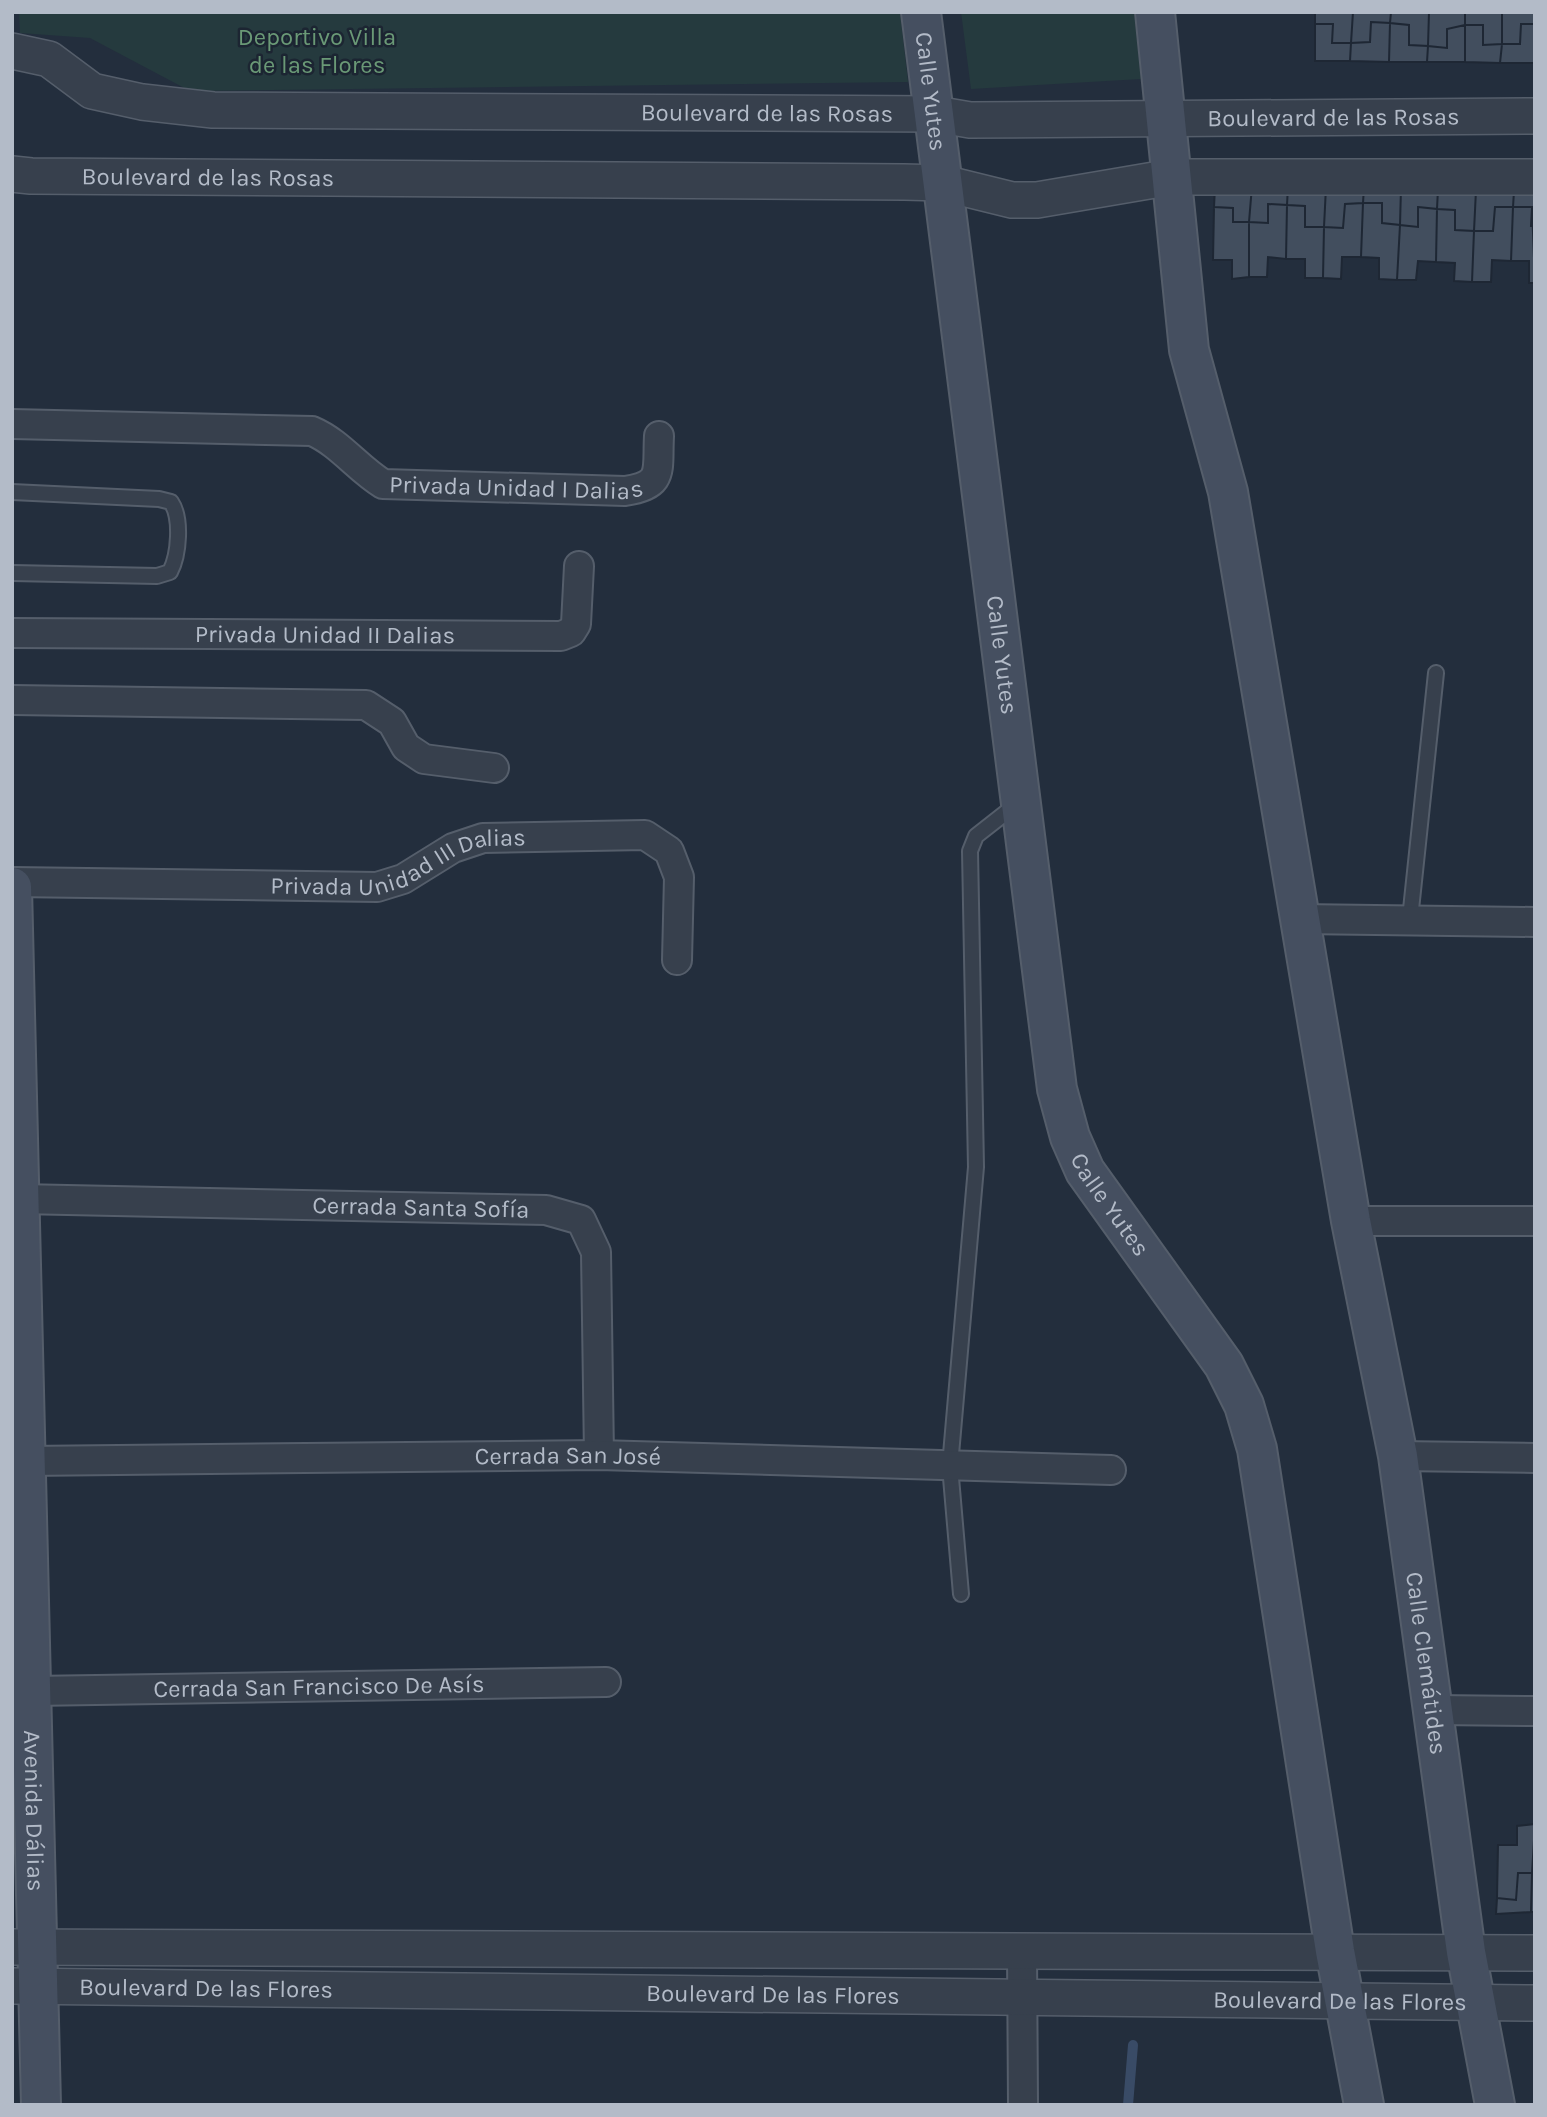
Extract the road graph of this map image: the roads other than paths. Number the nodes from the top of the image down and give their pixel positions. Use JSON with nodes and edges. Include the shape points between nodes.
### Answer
{"nodes":[{"id":1,"x":921,"y":12,"type":"edge"},
{"id":2,"x":1155,"y":12,"type":"edge"},
{"id":3,"x":12,"y":51,"type":"edge"},
{"id":4,"x":935,"y":114,"type":"junction"},
{"id":5,"x":1535,"y":116,"type":"edge"},
{"id":6,"x":1165,"y":117,"type":"junction"},
{"id":7,"x":12,"y":174,"type":"edge"},
{"id":8,"x":1172,"y":177,"type":"junction"},
{"id":9,"x":1535,"y":177,"type":"edge"},
{"id":10,"x":943,"y":183,"type":"junction"},
{"id":11,"x":12,"y":424,"type":"edge"},
{"id":12,"x":659,"y":436,"type":"dead end"},
{"id":13,"x":12,"y":492,"type":"edge"},
{"id":14,"x":579,"y":566,"type":"dead end"},
{"id":15,"x":12,"y":573,"type":"edge"},
{"id":16,"x":12,"y":633,"type":"edge"},
{"id":17,"x":1436,"y":673,"type":"dead end"},
{"id":18,"x":12,"y":700,"type":"edge"},
{"id":19,"x":494,"y":768,"type":"dead end"},
{"id":20,"x":1022,"y":800,"type":"junction"},
{"id":21,"x":12,"y":882,"type":"edge"},
{"id":22,"x":12,"y":887,"type":"edge"},
{"id":23,"x":1300,"y":919,"type":"junction"},
{"id":24,"x":1410,"y":919,"type":"junction"},
{"id":25,"x":1535,"y":922,"type":"edge"},
{"id":26,"x":677,"y":960,"type":"dead end"},
{"id":27,"x":20,"y":1199,"type":"junction"},
{"id":28,"x":1351,"y":1221,"type":"junction"},
{"id":29,"x":1535,"y":1221,"type":"edge"},
{"id":30,"x":599,"y":1455,"type":"junction"},
{"id":31,"x":1398,"y":1456,"type":"junction"},
{"id":32,"x":1535,"y":1458,"type":"edge"},
{"id":33,"x":26,"y":1461,"type":"junction"},
{"id":34,"x":950,"y":1466,"type":"junction"},
{"id":35,"x":1111,"y":1470,"type":"dead end"},
{"id":36,"x":961,"y":1594,"type":"dead end"},
{"id":37,"x":606,"y":1682,"type":"dead end"},
{"id":38,"x":32,"y":1691,"type":"junction"},
{"id":39,"x":1435,"y":1710,"type":"junction"},
{"id":40,"x":1535,"y":1711,"type":"edge"},
{"id":41,"x":25,"y":1947,"type":"edge"},
{"id":42,"x":1022,"y":1951,"type":"junction"},
{"id":43,"x":1335,"y":1951,"type":"junction"},
{"id":44,"x":1466,"y":1952,"type":"junction"},
{"id":45,"x":1535,"y":1953,"type":"edge"},
{"id":46,"x":26,"y":1986,"type":"edge"},
{"id":47,"x":1021,"y":1997,"type":"junction"},
{"id":48,"x":1344,"y":2001,"type":"junction"},
{"id":49,"x":1477,"y":2002,"type":"junction"},
{"id":50,"x":1535,"y":2003,"type":"edge"},
{"id":51,"x":41,"y":2105,"type":"edge"},
{"id":52,"x":1023,"y":2105,"type":"edge"},
{"id":53,"x":1364,"y":2105,"type":"edge"},
{"id":54,"x":1496,"y":2105,"type":"edge"}],
"edges":[{"from":1,"to":4,"type":"main road","name":"Calle Yutes"},
{"from":2,"to":6,"type":"main road"},
{"from":3,"to":4,"type":"street","name":"Boulevard de las Rosas","via":[[49,59],[92,91],[213,110]]},
{"from":4,"to":6,"type":"street","name":"Boulevard de las Rosas","via":[[970,120]]},
{"from":4,"to":10,"type":"main road","name":"Calle Yutes"},
{"from":5,"to":6,"type":"street","name":"Boulevard de las Rosas"},
{"from":6,"to":8,"type":"main road"},
{"from":7,"to":10,"type":"street","name":"Boulevard de las Rosas"},
{"from":8,"to":9,"type":"street","name":"Boulevard de las Rosas"},
{"from":8,"to":10,"type":"street","name":"Boulevard de las Rosas","via":[[1037,200],[1012,200]]},
{"from":8,"to":23,"type":"main road","via":[[1189,351],[1228,492]]},
{"from":10,"to":20,"type":"main road","name":"Calle Yutes"},
{"from":11,"to":12,"type":"street","name":"Privada Unidad I Dalias","via":[[312,431],[331,439],[362,471],[383,484],[625,491],[647,488],[656,478]]},
{"from":13,"to":15,"type":"lane","via":[[159,499],[171,502],[177,511],[176,561],[170,572],[158,576]]},
{"from":14,"to":16,"type":"street","name":"Privada Unidad II Dalias","via":[[576,624],[561,636]]},
{"from":17,"to":24,"type":"lane"},
{"from":18,"to":19,"type":"street","via":[[366,705],[392,722],[405,747],[424,759]]},
{"from":20,"to":34,"type":"lane","via":[[976,836],[970,851],[975,1167]]},
{"from":20,"to":43,"type":"main road","name":"Calle Yutes","via":[[1057,1089],[1070,1137],[1085,1171],[1224,1365],[1244,1405],[1257,1449]]},
{"from":21,"to":26,"type":"street","name":"Privada Unidad III Dalias","via":[[377,887],[403,879],[453,848],[483,838],[645,835],[669,851],[679,877]]},
{"from":22,"to":27,"type":"main road","name":"Avenida Dálias"},
{"from":23,"to":24,"type":"street"},
{"from":23,"to":28,"type":"main road"},
{"from":24,"to":25,"type":"street"},
{"from":27,"to":30,"type":"street","name":"Cerrada Santa Sofía","via":[[545,1210],[581,1220],[596,1252]]},
{"from":27,"to":33,"type":"main road","name":"Avenida Dálias"},
{"from":28,"to":29,"type":"street"},
{"from":28,"to":31,"type":"main road","name":"Calle Clemátides"},
{"from":30,"to":33,"type":"street","name":"Cerrada San José"},
{"from":30,"to":34,"type":"street","name":"Cerrada San José"},
{"from":31,"to":32,"type":"street"},
{"from":31,"to":39,"type":"main road","name":"Calle Clemátides"},
{"from":33,"to":38,"type":"main road","name":"Avenida Dálias"},
{"from":34,"to":35,"type":"street","name":"Cerrada San José"},
{"from":34,"to":36,"type":"lane"},
{"from":37,"to":38,"type":"street","name":"Cerrada San Francisco De Asís"},
{"from":38,"to":41,"type":"main road","name":"Avenida Dálias"},
{"from":39,"to":40,"type":"street"},
{"from":39,"to":44,"type":"main road","name":"Calle Clemátides"},
{"from":41,"to":42,"type":"street","name":"Boulevard De las Flores"},
{"from":41,"to":46,"type":"main road","name":"Avenida Dálias"},
{"from":42,"to":43,"type":"street","name":"Boulevard De las Flores"},
{"from":42,"to":47,"type":"street"},
{"from":43,"to":44,"type":"street","name":"Boulevard De las Flores"},
{"from":43,"to":48,"type":"main road"},
{"from":44,"to":45,"type":"street","name":"Boulevard De las Flores"},
{"from":44,"to":49,"type":"main road","name":"Calle Clemátides"},
{"from":46,"to":47,"type":"street","name":"Boulevard De las Flores"},
{"from":46,"to":51,"type":"main road","name":"Avenida Dálias"},
{"from":47,"to":48,"type":"street","name":"Boulevard De las Flores"},
{"from":47,"to":52,"type":"street"},
{"from":48,"to":49,"type":"street","name":"Boulevard De las Flores"},
{"from":48,"to":53,"type":"main road"},
{"from":49,"to":50,"type":"street","name":"Boulevard De las Flores"},
{"from":49,"to":54,"type":"main road","name":"Calle Clemátides"}]}
